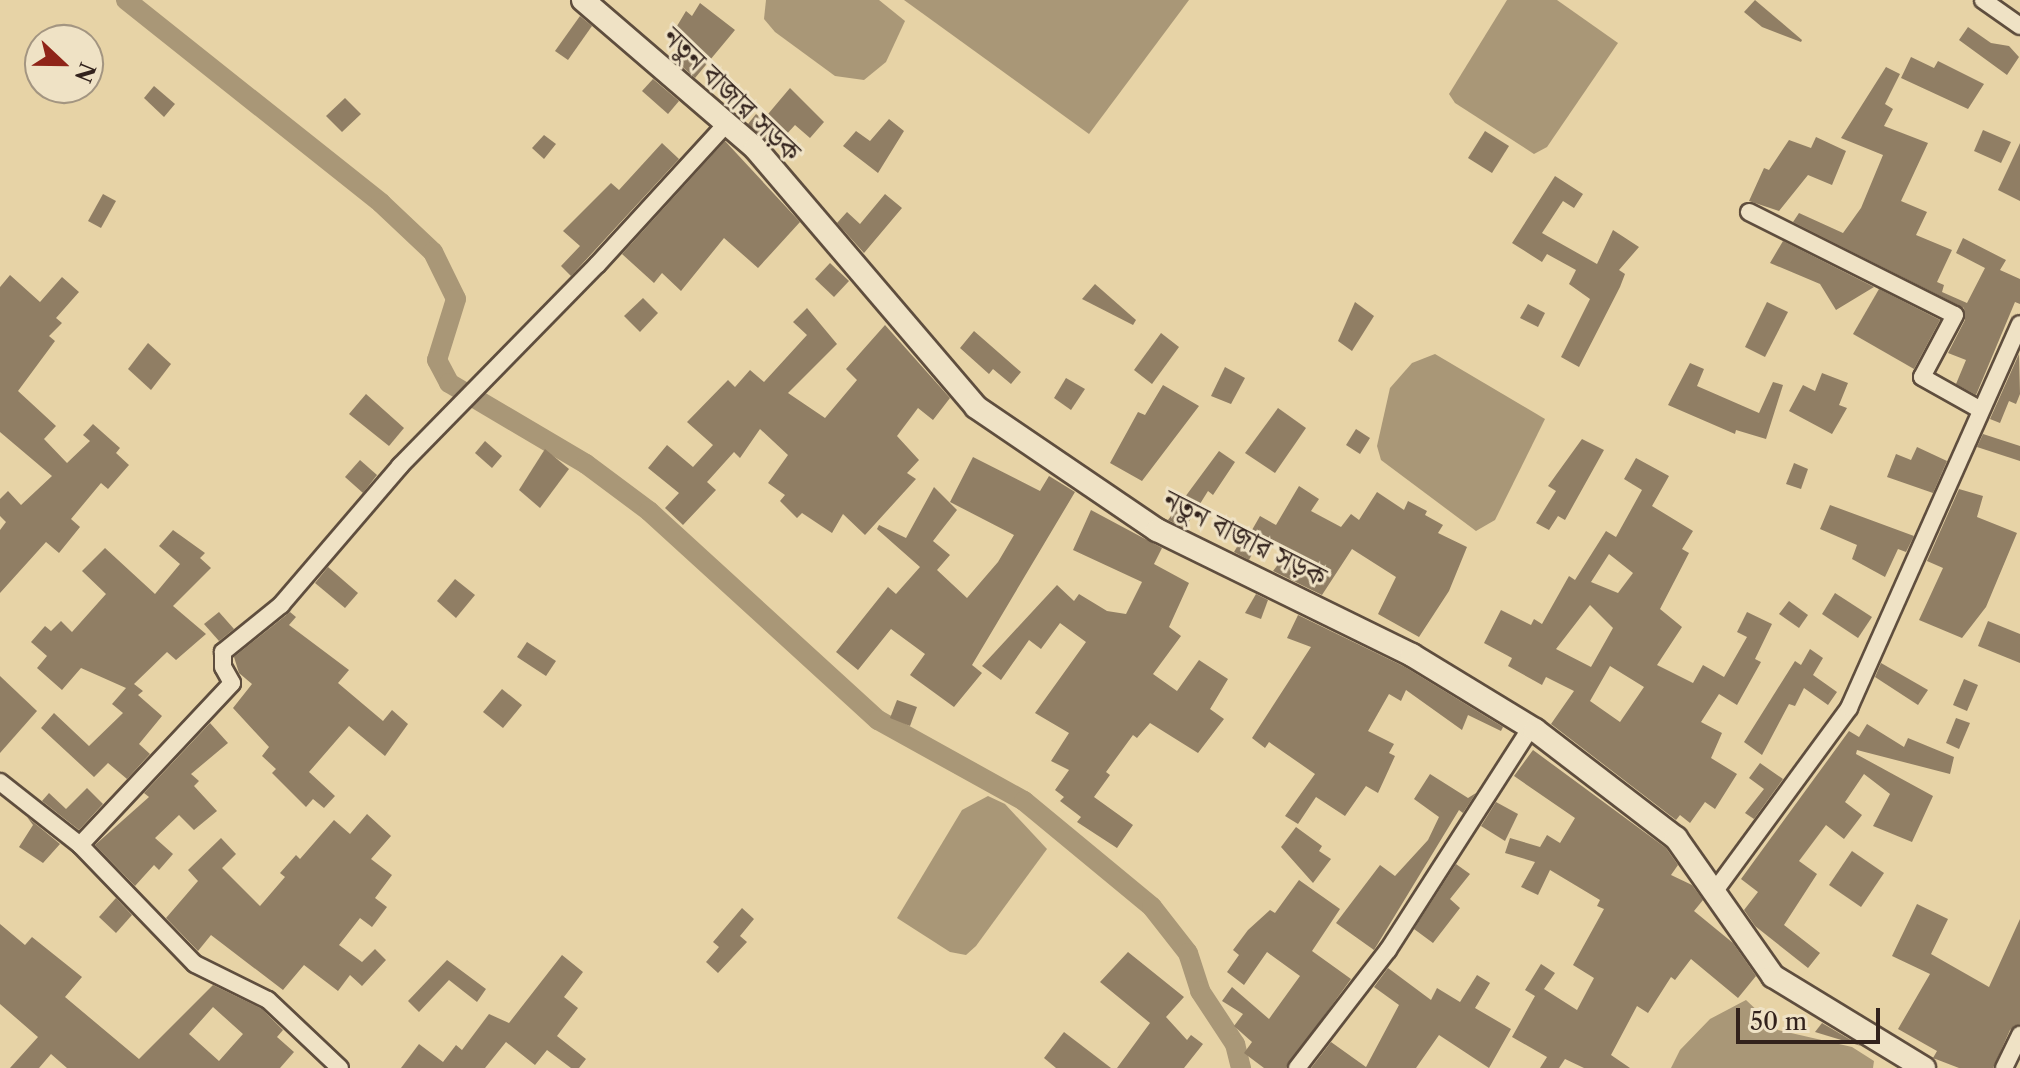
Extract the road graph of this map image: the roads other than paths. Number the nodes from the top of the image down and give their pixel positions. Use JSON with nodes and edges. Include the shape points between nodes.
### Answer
{"nodes":[{"id":1,"x":583,"y":0,"type":"edge"},
{"id":2,"x":1983,"y":0,"type":"edge"},
{"id":3,"x":2020,"y":26,"type":"edge"},
{"id":4,"x":727,"y":123,"type":"junction"},
{"id":5,"x":1749,"y":212,"type":"dead end"},
{"id":6,"x":2020,"y":324,"type":"edge"},
{"id":7,"x":1979,"y":409,"type":"junction"},
{"id":8,"x":1531,"y":727,"type":"junction"},
{"id":9,"x":0,"y":782,"type":"edge"},
{"id":10,"x":80,"y":845,"type":"junction"},
{"id":11,"x":1714,"y":892,"type":"junction"},
{"id":12,"x":2020,"y":1035,"type":"edge"},
{"id":13,"x":340,"y":1068,"type":"edge"},
{"id":14,"x":1297,"y":1068,"type":"edge"},
{"id":15,"x":1924,"y":1068,"type":"edge"},
{"id":16,"x":2004,"y":1068,"type":"edge"}],
"edges":[{"from":1,"to":4,"type":"street","name":"নতুন বাজার সড়ক"},
{"from":2,"to":3,"type":"street"},
{"from":4,"to":8,"type":"street","name":"নতুন বাজার সড়ক","via":[[869,277],[943,374],[976,407],[1157,530],[1412,655]]},
{"from":4,"to":10,"type":"street","via":[[482,386],[409,456],[281,605],[223,652],[232,683]]},
{"from":5,"to":7,"type":"street","via":[[1955,315],[1922,377]]},
{"from":6,"to":7,"type":"street"},
{"from":7,"to":11,"type":"street","via":[[1849,708]]},
{"from":8,"to":11,"type":"street","name":"নতুন বাজার সড়ক","via":[[1676,838]]},
{"from":8,"to":14,"type":"street","via":[[1388,950]]},
{"from":9,"to":10,"type":"street"},
{"from":10,"to":13,"type":"street","via":[[195,964],[268,1000]]},
{"from":11,"to":15,"type":"street","name":"নতুন বাজার সড়ক","via":[[1773,976]]},
{"from":12,"to":16,"type":"street"}]}
